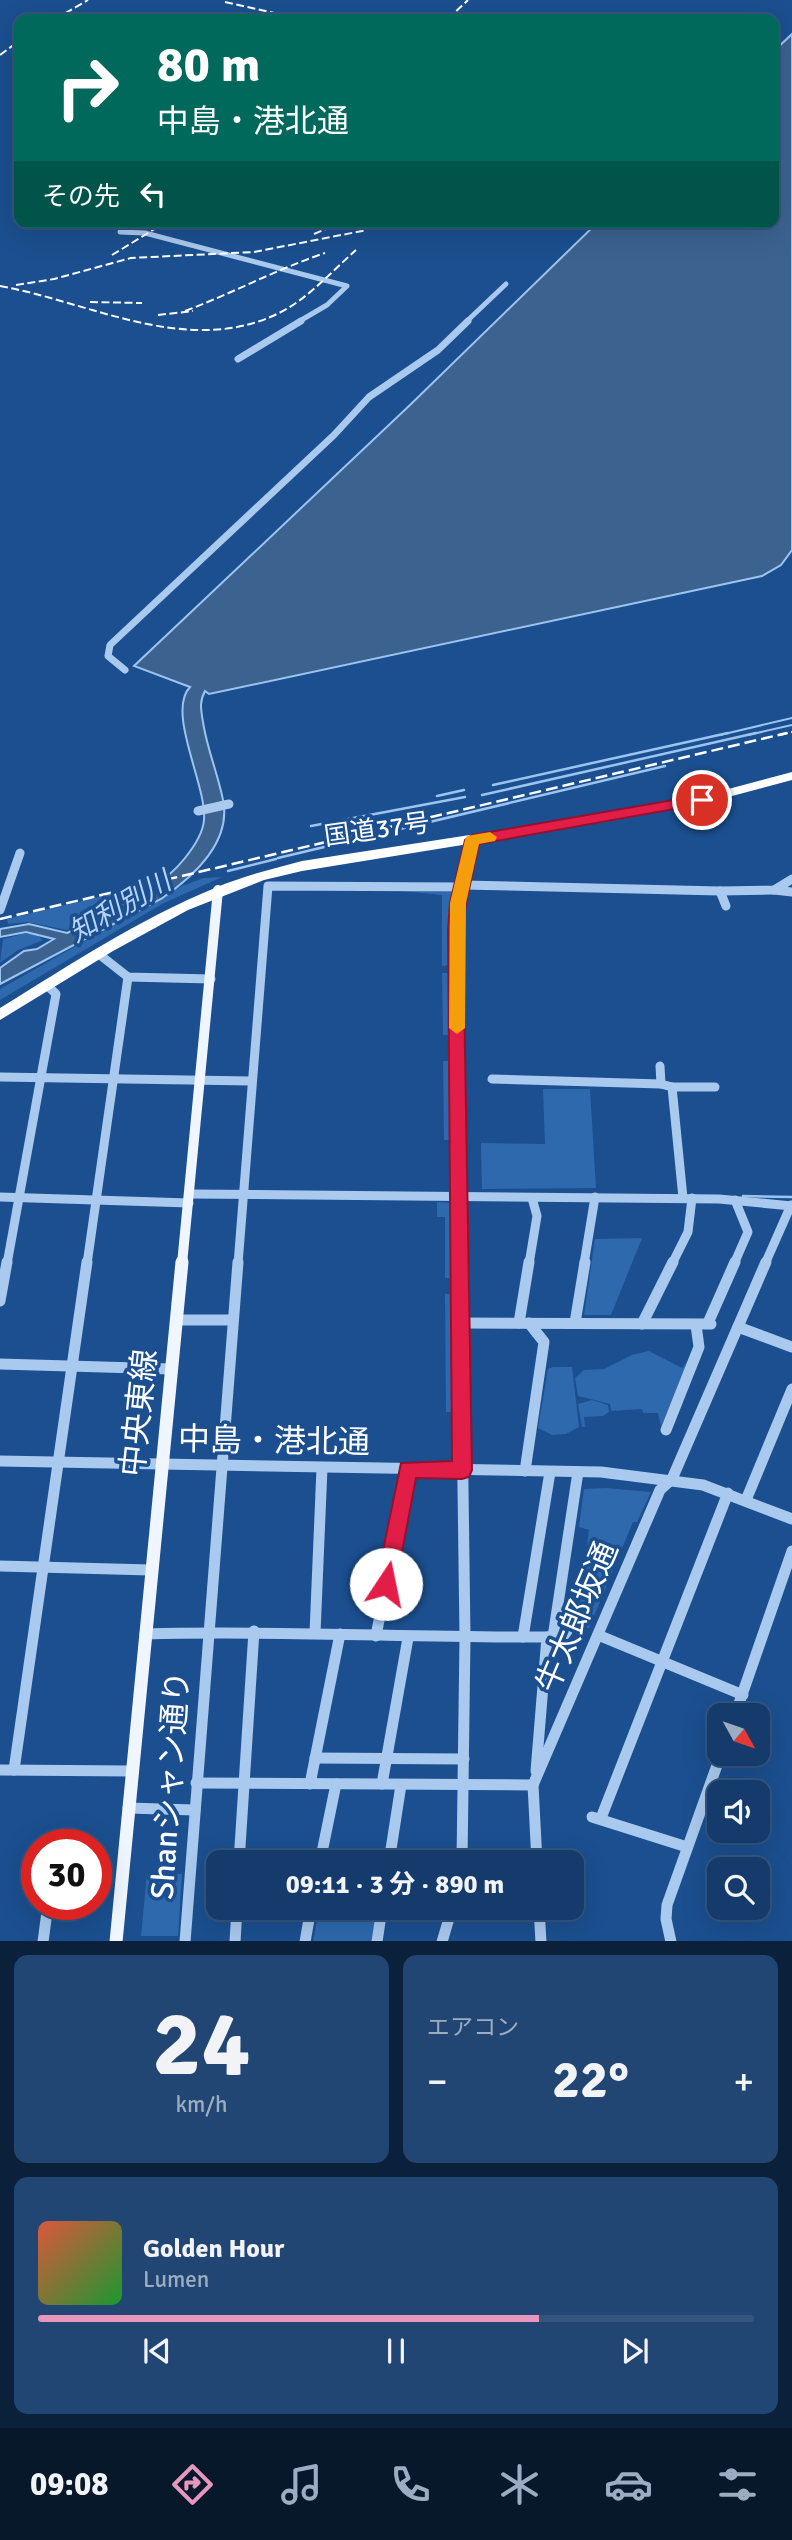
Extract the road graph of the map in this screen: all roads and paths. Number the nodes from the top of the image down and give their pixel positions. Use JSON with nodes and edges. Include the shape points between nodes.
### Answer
{"nodes":[{"id":1,"x":120,"y":232,"type":"dead end"},
{"id":2,"x":506,"y":285,"type":"dead end"},
{"id":3,"x":238,"y":359,"type":"dead end"},
{"id":4,"x":125,"y":670,"type":"dead end"},
{"id":5,"x":792,"y":776,"type":"edge"},
{"id":6,"x":229,"y":804,"type":"dead end"},
{"id":7,"x":198,"y":811,"type":"dead end"},
{"id":8,"x":472,"y":840,"type":"junction"},
{"id":9,"x":20,"y":853,"type":"dead end"},
{"id":10,"x":792,"y":879,"type":"edge"},
{"id":11,"x":462,"y":886,"type":"junction"},
{"id":12,"x":218,"y":890,"type":"junction"},
{"id":13,"x":774,"y":890,"type":"junction"},
{"id":14,"x":720,"y":891,"type":"junction"},
{"id":15,"x":792,"y":892,"type":"edge"},
{"id":16,"x":726,"y":906,"type":"dead end"},
{"id":17,"x":0,"y":910,"type":"edge"},
{"id":18,"x":100,"y":955,"type":"junction"},
{"id":19,"x":128,"y":977,"type":"junction"},
{"id":20,"x":211,"y":979,"type":"junction"},
{"id":21,"x":48,"y":986,"type":"junction"},
{"id":22,"x":0,"y":1015,"type":"edge"},
{"id":23,"x":660,"y":1066,"type":"dead end"},
{"id":24,"x":0,"y":1077,"type":"edge"},
{"id":25,"x":41,"y":1079,"type":"junction"},
{"id":26,"x":492,"y":1079,"type":"dead end"},
{"id":27,"x":113,"y":1081,"type":"junction"},
{"id":28,"x":201,"y":1082,"type":"junction"},
{"id":29,"x":251,"y":1082,"type":"junction"},
{"id":30,"x":661,"y":1084,"type":"junction"},
{"id":31,"x":672,"y":1087,"type":"junction"},
{"id":32,"x":715,"y":1087,"type":"dead end"},
{"id":33,"x":244,"y":1194,"type":"junction"},
{"id":34,"x":459,"y":1196,"type":"junction"},
{"id":35,"x":0,"y":1197,"type":"edge"},
{"id":36,"x":595,"y":1197,"type":"junction"},
{"id":37,"x":18,"y":1198,"type":"junction"},
{"id":38,"x":190,"y":1198,"type":"junction"},
{"id":39,"x":532,"y":1198,"type":"junction"},
{"id":40,"x":688,"y":1198,"type":"junction"},
{"id":41,"x":735,"y":1200,"type":"junction"},
{"id":42,"x":94,"y":1201,"type":"junction"},
{"id":43,"x":791,"y":1205,"type":"edge"},
{"id":44,"x":0,"y":1301,"type":"edge"},
{"id":45,"x":177,"y":1320,"type":"junction"},
{"id":46,"x":233,"y":1320,"type":"junction"},
{"id":47,"x":461,"y":1323,"type":"junction"},
{"id":48,"x":524,"y":1323,"type":"junction"},
{"id":49,"x":575,"y":1323,"type":"junction"},
{"id":50,"x":642,"y":1324,"type":"junction"},
{"id":51,"x":705,"y":1324,"type":"junction"},
{"id":52,"x":738,"y":1327,"type":"junction"},
{"id":53,"x":792,"y":1348,"type":"edge"},
{"id":54,"x":0,"y":1364,"type":"edge"},
{"id":55,"x":71,"y":1366,"type":"junction"},
{"id":56,"x":171,"y":1369,"type":"junction"},
{"id":57,"x":792,"y":1389,"type":"edge"},
{"id":58,"x":666,"y":1430,"type":"dead end"},
{"id":59,"x":0,"y":1461,"type":"edge"},
{"id":60,"x":58,"y":1464,"type":"junction"},
{"id":61,"x":161,"y":1465,"type":"junction"},
{"id":62,"x":222,"y":1467,"type":"junction"},
{"id":63,"x":322,"y":1468,"type":"junction"},
{"id":64,"x":408,"y":1469,"type":"junction"},
{"id":65,"x":462,"y":1470,"type":"junction"},
{"id":66,"x":525,"y":1471,"type":"junction"},
{"id":67,"x":550,"y":1472,"type":"junction"},
{"id":68,"x":578,"y":1472,"type":"junction"},
{"id":69,"x":672,"y":1479,"type":"junction"},
{"id":70,"x":728,"y":1493,"type":"junction"},
{"id":71,"x":746,"y":1500,"type":"junction"},
{"id":72,"x":792,"y":1519,"type":"edge"},
{"id":73,"x":792,"y":1551,"type":"edge"},
{"id":74,"x":0,"y":1566,"type":"edge"},
{"id":75,"x":42,"y":1568,"type":"junction"},
{"id":76,"x":151,"y":1570,"type":"junction"},
{"id":77,"x":254,"y":1631,"type":"junction"},
{"id":78,"x":567,"y":1631,"type":"dead end"},
{"id":79,"x":208,"y":1632,"type":"junction"},
{"id":80,"x":315,"y":1633,"type":"junction"},
{"id":81,"x":145,"y":1634,"type":"junction"},
{"id":82,"x":340,"y":1634,"type":"junction"},
{"id":83,"x":598,"y":1635,"type":"junction"},
{"id":84,"x":376,"y":1636,"type":"junction"},
{"id":85,"x":465,"y":1637,"type":"junction"},
{"id":86,"x":523,"y":1637,"type":"junction"},
{"id":87,"x":550,"y":1637,"type":"junction"},
{"id":88,"x":408,"y":1638,"type":"junction"},
{"id":89,"x":664,"y":1663,"type":"junction"},
{"id":90,"x":743,"y":1695,"type":"junction"},
{"id":91,"x":740,"y":1703,"type":"edge"},
{"id":92,"x":315,"y":1758,"type":"junction"},
{"id":93,"x":386,"y":1758,"type":"junction"},
{"id":94,"x":464,"y":1759,"type":"junction"},
{"id":95,"x":717,"y":1766,"type":"edge"},
{"id":96,"x":0,"y":1770,"type":"edge"},
{"id":97,"x":14,"y":1770,"type":"junction"},
{"id":98,"x":132,"y":1772,"type":"junction"},
{"id":99,"x":196,"y":1783,"type":"junction"},
{"id":100,"x":534,"y":1783,"type":"junction"},
{"id":101,"x":242,"y":1784,"type":"junction"},
{"id":102,"x":310,"y":1784,"type":"junction"},
{"id":103,"x":336,"y":1784,"type":"junction"},
{"id":104,"x":382,"y":1784,"type":"junction"},
{"id":105,"x":401,"y":1785,"type":"junction"},
{"id":106,"x":464,"y":1785,"type":"junction"},
{"id":107,"x":128,"y":1808,"type":"junction"},
{"id":108,"x":195,"y":1810,"type":"junction"},
{"id":109,"x":687,"y":1847,"type":"junction"},
{"id":110,"x":239,"y":1850,"type":"edge"},
{"id":111,"x":322,"y":1850,"type":"edge"},
{"id":112,"x":391,"y":1850,"type":"edge"},
{"id":113,"x":462,"y":1850,"type":"edge"},
{"id":114,"x":537,"y":1850,"type":"edge"},
{"id":115,"x":46,"y":1920,"type":"edge"},
{"id":116,"x":236,"y":1920,"type":"edge"},
{"id":117,"x":309,"y":1920,"type":"edge"},
{"id":118,"x":380,"y":1920,"type":"edge"},
{"id":119,"x":448,"y":1920,"type":"edge"},
{"id":120,"x":540,"y":1920,"type":"edge"},
{"id":121,"x":43,"y":1941,"type":"edge"},
{"id":122,"x":116,"y":1941,"type":"edge"},
{"id":123,"x":185,"y":1941,"type":"edge"},
{"id":124,"x":235,"y":1941,"type":"edge"},
{"id":125,"x":305,"y":1941,"type":"edge"},
{"id":126,"x":377,"y":1941,"type":"edge"},
{"id":127,"x":442,"y":1941,"type":"edge"},
{"id":128,"x":541,"y":1941,"type":"edge"},
{"id":129,"x":671,"y":1941,"type":"edge"}],
"edges":[{"from":1,"to":3,"type":"street","via":[[145,233],[347,286],[327,305]]},
{"from":2,"to":4,"type":"street","via":[[438,349],[369,397],[110,645],[107,656]]},
{"from":5,"to":8,"type":"highway","name":"国道37号","via":[[702,800]]},
{"from":6,"to":7,"type":"street"},
{"from":8,"to":11,"type":"street"},
{"from":8,"to":12,"type":"highway","name":"国道37号","via":[[283,869]]},
{"from":9,"to":17,"type":"street"},
{"from":10,"to":13,"type":"street"},
{"from":11,"to":14,"type":"street"},
{"from":11,"to":29,"type":"street","name":"Shanシャン通り","via":[[268,886]]},
{"from":11,"to":34,"type":"street","via":[[456,930]]},
{"from":12,"to":18,"type":"highway","name":"国道37号"},
{"from":12,"to":20,"type":"main road","name":"中央東線"},
{"from":13,"to":14,"type":"street"},
{"from":13,"to":15,"type":"street"},
{"from":14,"to":16,"type":"street"},
{"from":18,"to":19,"type":"street"},
{"from":18,"to":21,"type":"highway","name":"国道37号"},
{"from":19,"to":20,"type":"street"},
{"from":19,"to":27,"type":"street"},
{"from":20,"to":28,"type":"main road","name":"中央東線"},
{"from":21,"to":22,"type":"highway","name":"国道37号"},
{"from":21,"to":25,"type":"street","via":[[56,994]]},
{"from":23,"to":30,"type":"street"},
{"from":24,"to":25,"type":"street"},
{"from":25,"to":27,"type":"street"},
{"from":25,"to":37,"type":"street"},
{"from":26,"to":30,"type":"street"},
{"from":27,"to":28,"type":"street"},
{"from":27,"to":42,"type":"street"},
{"from":28,"to":29,"type":"street"},
{"from":28,"to":38,"type":"main road","name":"中央東線"},
{"from":29,"to":33,"type":"street","name":"Shanシャン通り"},
{"from":30,"to":31,"type":"street"},
{"from":31,"to":32,"type":"street"},
{"from":31,"to":40,"type":"street"},
{"from":33,"to":34,"type":"street"},
{"from":33,"to":38,"type":"street"},
{"from":33,"to":46,"type":"street","name":"Shanシャン通り"},
{"from":34,"to":39,"type":"street"},
{"from":34,"to":47,"type":"street"},
{"from":35,"to":37,"type":"street"},
{"from":36,"to":39,"type":"street"},
{"from":36,"to":40,"type":"street"},
{"from":36,"to":49,"type":"street"},
{"from":37,"to":42,"type":"street"},
{"from":37,"to":44,"type":"street"},
{"from":38,"to":42,"type":"street"},
{"from":38,"to":45,"type":"main road","name":"中央東線"},
{"from":39,"to":48,"type":"street","via":[[537,1216]]},
{"from":40,"to":41,"type":"street"},
{"from":40,"to":50,"type":"street","via":[[688,1232]]},
{"from":41,"to":43,"type":"street"},
{"from":41,"to":51,"type":"street","via":[[748,1232]]},
{"from":42,"to":55,"type":"street"},
{"from":43,"to":52,"type":"street","name":"牛太郎坂通"},
{"from":45,"to":46,"type":"street"},
{"from":45,"to":56,"type":"main road","name":"中央東線"},
{"from":46,"to":62,"type":"street","name":"Shanシャン通り"},
{"from":47,"to":48,"type":"street"},
{"from":47,"to":65,"type":"street"},
{"from":48,"to":49,"type":"street"},
{"from":48,"to":66,"type":"street","via":[[544,1342]]},
{"from":49,"to":50,"type":"street"},
{"from":50,"to":51,"type":"street"},
{"from":51,"to":58,"type":"street"},
{"from":52,"to":53,"type":"street"},
{"from":52,"to":69,"type":"street","name":"牛太郎坂通"},
{"from":54,"to":55,"type":"street"},
{"from":55,"to":56,"type":"street"},
{"from":55,"to":60,"type":"street"},
{"from":56,"to":61,"type":"main road","name":"中央東線"},
{"from":57,"to":71,"type":"street"},
{"from":59,"to":60,"type":"street","name":"中島・港北通"},
{"from":60,"to":61,"type":"street","name":"中島・港北通"},
{"from":60,"to":75,"type":"street"},
{"from":61,"to":62,"type":"street","name":"中島・港北通"},
{"from":61,"to":76,"type":"main road","name":"中央東線"},
{"from":62,"to":63,"type":"street","name":"中島・港北通"},
{"from":62,"to":79,"type":"street","name":"Shanシャン通り"},
{"from":63,"to":64,"type":"street","name":"中島・港北通"},
{"from":63,"to":80,"type":"street"},
{"from":64,"to":65,"type":"street","name":"中島・港北通"},
{"from":64,"to":84,"type":"street"},
{"from":65,"to":66,"type":"street","name":"中島・港北通"},
{"from":65,"to":85,"type":"street"},
{"from":66,"to":67,"type":"street","name":"中島・港北通"},
{"from":67,"to":68,"type":"street","name":"中島・港北通"},
{"from":67,"to":86,"type":"street"},
{"from":68,"to":69,"type":"street","name":"中島・港北通"},
{"from":68,"to":87,"type":"street"},
{"from":69,"to":70,"type":"street","name":"中島・港北通"},
{"from":69,"to":83,"type":"street","name":"牛太郎坂通","via":[[660,1490]]},
{"from":70,"to":71,"type":"street","name":"中島・港北通"},
{"from":70,"to":89,"type":"street"},
{"from":71,"to":72,"type":"street","name":"中島・港北通"},
{"from":73,"to":90,"type":"street"},
{"from":74,"to":75,"type":"street"},
{"from":75,"to":76,"type":"street"},
{"from":75,"to":97,"type":"street"},
{"from":76,"to":81,"type":"main road","name":"中央東線"},
{"from":77,"to":79,"type":"street"},
{"from":77,"to":80,"type":"street"},
{"from":77,"to":101,"type":"street"},
{"from":78,"to":87,"type":"street","via":[[562,1638]]},
{"from":79,"to":81,"type":"street"},
{"from":79,"to":99,"type":"street","name":"Shanシャン通り"},
{"from":80,"to":82,"type":"street"},
{"from":81,"to":98,"type":"main road","name":"中央東線"},
{"from":82,"to":84,"type":"street"},
{"from":82,"to":92,"type":"street"},
{"from":83,"to":89,"type":"street"},
{"from":83,"to":100,"type":"street","name":"牛太郎坂通"},
{"from":84,"to":88,"type":"street"},
{"from":85,"to":86,"type":"street"},
{"from":85,"to":88,"type":"street"},
{"from":85,"to":94,"type":"street"},
{"from":86,"to":87,"type":"street"},
{"from":87,"to":100,"type":"street"},
{"from":88,"to":93,"type":"street"},
{"from":89,"to":90,"type":"street"},
{"from":89,"to":109,"type":"street","via":[[596,1818]]},
{"from":90,"to":91,"type":"street"},
{"from":92,"to":93,"type":"street"},
{"from":92,"to":102,"type":"street"},
{"from":93,"to":94,"type":"street"},
{"from":93,"to":104,"type":"street"},
{"from":94,"to":106,"type":"street"},
{"from":95,"to":109,"type":"street"},
{"from":96,"to":97,"type":"street"},
{"from":97,"to":98,"type":"street"},
{"from":98,"to":107,"type":"main road","name":"中央東線"},
{"from":99,"to":101,"type":"street"},
{"from":99,"to":108,"type":"street","name":"Shanシャン通り"},
{"from":100,"to":106,"type":"street"},
{"from":100,"to":114,"type":"street"},
{"from":101,"to":102,"type":"street"},
{"from":101,"to":110,"type":"street"},
{"from":102,"to":103,"type":"street"},
{"from":103,"to":104,"type":"street"},
{"from":103,"to":111,"type":"street"},
{"from":104,"to":105,"type":"street"},
{"from":105,"to":106,"type":"street"},
{"from":105,"to":112,"type":"street"},
{"from":106,"to":113,"type":"street"},
{"from":107,"to":108,"type":"street"},
{"from":107,"to":122,"type":"main road","name":"中央東線"},
{"from":108,"to":123,"type":"street","name":"Shanシャン通り"},
{"from":109,"to":129,"type":"street","via":[[667,1905]]},
{"from":115,"to":121,"type":"street"},
{"from":116,"to":124,"type":"street"},
{"from":117,"to":125,"type":"street"},
{"from":118,"to":126,"type":"street"},
{"from":119,"to":127,"type":"street"},
{"from":120,"to":128,"type":"street"}]}
